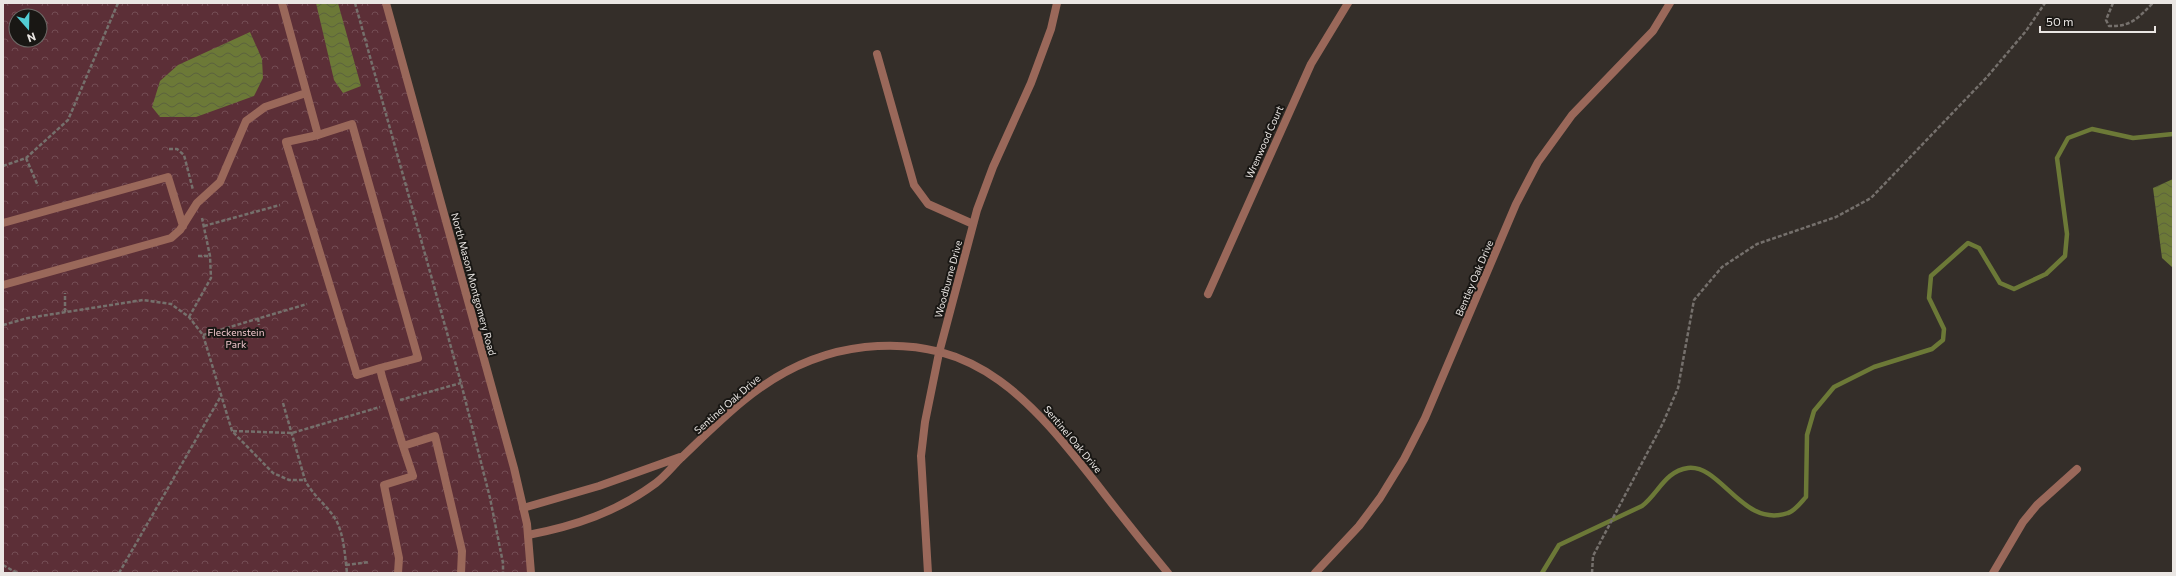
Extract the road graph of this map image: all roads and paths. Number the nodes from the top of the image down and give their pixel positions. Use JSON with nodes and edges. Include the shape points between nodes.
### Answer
{"nodes":[{"id":1,"x":118,"y":3,"type":"edge"},
{"id":2,"x":282,"y":3,"type":"edge"},
{"id":3,"x":355,"y":3,"type":"edge"},
{"id":4,"x":386,"y":3,"type":"edge"},
{"id":5,"x":1057,"y":3,"type":"edge"},
{"id":6,"x":1348,"y":3,"type":"edge"},
{"id":7,"x":1670,"y":3,"type":"edge"},
{"id":8,"x":2045,"y":3,"type":"edge"},
{"id":9,"x":2113,"y":3,"type":"edge"},
{"id":10,"x":2153,"y":3,"type":"edge"},
{"id":11,"x":877,"y":54,"type":"dead end"},
{"id":12,"x":306,"y":93,"type":"junction"},
{"id":13,"x":318,"y":135,"type":"junction"},
{"id":14,"x":169,"y":149,"type":"dead end"},
{"id":15,"x":26,"y":158,"type":"junction"},
{"id":16,"x":3,"y":166,"type":"edge"},
{"id":17,"x":38,"y":186,"type":"dead end"},
{"id":18,"x":193,"y":190,"type":"dead end"},
{"id":19,"x":280,"y":205,"type":"dead end"},
{"id":20,"x":202,"y":218,"type":"dead end"},
{"id":21,"x":3,"y":223,"type":"edge"},
{"id":22,"x":973,"y":224,"type":"junction"},
{"id":23,"x":183,"y":226,"type":"junction"},
{"id":24,"x":204,"y":226,"type":"junction"},
{"id":25,"x":198,"y":256,"type":"dead end"},
{"id":26,"x":210,"y":256,"type":"junction"},
{"id":27,"x":3,"y":286,"type":"edge"},
{"id":28,"x":65,"y":293,"type":"dead end"},
{"id":29,"x":1208,"y":294,"type":"dead end"},
{"id":30,"x":307,"y":304,"type":"dead end"},
{"id":31,"x":65,"y":312,"type":"junction"},
{"id":32,"x":188,"y":317,"type":"junction"},
{"id":33,"x":258,"y":318,"type":"junction"},
{"id":34,"x":3,"y":325,"type":"edge"},
{"id":35,"x":259,"y":325,"type":"dead end"},
{"id":36,"x":203,"y":335,"type":"junction"},
{"id":37,"x":939,"y":353,"type":"junction"},
{"id":38,"x":380,"y":368,"type":"junction"},
{"id":39,"x":461,"y":383,"type":"junction"},
{"id":40,"x":221,"y":395,"type":"junction"},
{"id":41,"x":283,"y":402,"type":"dead end"},
{"id":42,"x":390,"y":403,"type":"junction"},
{"id":43,"x":232,"y":431,"type":"junction"},
{"id":44,"x":292,"y":433,"type":"junction"},
{"id":45,"x":403,"y":446,"type":"junction"},
{"id":46,"x":683,"y":456,"type":"junction"},
{"id":47,"x":2077,"y":469,"type":"dead end"},
{"id":48,"x":305,"y":480,"type":"junction"},
{"id":49,"x":523,"y":508,"type":"junction"},
{"id":50,"x":528,"y":535,"type":"junction"},
{"id":51,"x":369,"y":562,"type":"dead end"},
{"id":52,"x":3,"y":565,"type":"edge"},
{"id":53,"x":346,"y":565,"type":"junction"},
{"id":54,"x":18,"y":573,"type":"edge"},
{"id":55,"x":119,"y":573,"type":"edge"},
{"id":56,"x":347,"y":573,"type":"edge"},
{"id":57,"x":398,"y":573,"type":"edge"},
{"id":58,"x":460,"y":573,"type":"edge"},
{"id":59,"x":503,"y":573,"type":"edge"},
{"id":60,"x":531,"y":573,"type":"edge"},
{"id":61,"x":928,"y":573,"type":"edge"},
{"id":62,"x":1168,"y":573,"type":"edge"},
{"id":63,"x":1315,"y":573,"type":"edge"},
{"id":64,"x":1592,"y":573,"type":"edge"},
{"id":65,"x":1993,"y":573,"type":"edge"}],
"edges":[{"from":1,"to":15,"type":"path","via":[[68,120]]},
{"from":2,"to":12,"type":"street"},
{"from":3,"to":39,"type":"path"},
{"from":4,"to":49,"type":"street","name":"North Mason Montgomery Road"},
{"from":5,"to":22,"type":"street","name":"Woodburne Drive","via":[[1051,29],[993,167]]},
{"from":6,"to":29,"type":"street","name":"Wrenwood Court","via":[[1311,64]]},
{"from":7,"to":63,"type":"street","name":"Bentley Oak Drive","via":[[1653,31],[1572,115],[1538,162],[1516,204],[1425,418],[1404,459],[1363,520]]},
{"from":8,"to":64,"type":"path","via":[[2026,31],[1987,77],[1871,198],[1836,217],[1757,244],[1722,267],[1694,300],[1678,388],[1663,423],[1592,556]]},
{"from":9,"to":10,"type":"path","via":[[2106,20],[2109,26],[2124,26]]},
{"from":11,"to":22,"type":"street","via":[[909,171],[917,190],[928,204]]},
{"from":12,"to":13,"type":"street"},
{"from":12,"to":23,"type":"street","via":[[266,107],[246,121],[220,182],[197,203]]},
{"from":13,"to":38,"type":"street","via":[[286,142],[357,375]]},
{"from":13,"to":38,"type":"street","via":[[352,124],[418,358]]},
{"from":14,"to":18,"type":"path","via":[[177,150],[184,155]]},
{"from":15,"to":16,"type":"path"},
{"from":15,"to":17,"type":"path"},
{"from":19,"to":24,"type":"path"},
{"from":20,"to":24,"type":"path"},
{"from":21,"to":23,"type":"street","via":[[168,177]]},
{"from":22,"to":37,"type":"street","name":"Woodburne Drive"},
{"from":23,"to":27,"type":"street","via":[[171,238]]},
{"from":24,"to":26,"type":"path"},
{"from":25,"to":26,"type":"path"},
{"from":26,"to":32,"type":"path","via":[[212,278]]},
{"from":28,"to":31,"type":"path"},
{"from":30,"to":33,"type":"path"},
{"from":31,"to":32,"type":"path","via":[[143,300],[171,304]]},
{"from":31,"to":34,"type":"path"},
{"from":32,"to":36,"type":"path"},
{"from":33,"to":35,"type":"path"},
{"from":33,"to":36,"type":"path"},
{"from":36,"to":40,"type":"path"},
{"from":37,"to":46,"type":"street","name":"Sentinel Oak Drive","via":[[917,348],[882,346],[846,350],[813,359],[771,380],[743,401]]},
{"from":37,"to":61,"type":"street","name":"Woodburne Drive","via":[[921,456]]},
{"from":37,"to":62,"type":"street","name":"Sentinel Oak Drive","via":[[973,365],[993,376],[1012,389],[1038,413]]},
{"from":38,"to":42,"type":"street"},
{"from":39,"to":42,"type":"path"},
{"from":39,"to":59,"type":"path","via":[[490,498]]},
{"from":40,"to":43,"type":"path"},
{"from":40,"to":55,"type":"path"},
{"from":41,"to":44,"type":"path"},
{"from":42,"to":44,"type":"path"},
{"from":42,"to":45,"type":"street"},
{"from":43,"to":44,"type":"path"},
{"from":43,"to":48,"type":"path","via":[[273,473],[289,480]]},
{"from":44,"to":48,"type":"path"},
{"from":45,"to":57,"type":"street","via":[[413,476],[384,485],[399,558]]},
{"from":45,"to":58,"type":"street","via":[[435,436],[462,551]]},
{"from":46,"to":49,"type":"street","name":"Sentinel Oak Drive","via":[[599,486]]},
{"from":46,"to":50,"type":"street","name":"Sentinel Oak Drive","via":[[657,482],[630,501],[580,524]]},
{"from":47,"to":65,"type":"street","via":[[2023,522]]},
{"from":48,"to":53,"type":"path","via":[[310,491],[336,521],[345,551]]},
{"from":49,"to":50,"type":"street","name":"North Mason Montgomery Road"},
{"from":50,"to":60,"type":"street","name":"North Mason Montgomery Road"},
{"from":51,"to":53,"type":"path"},
{"from":52,"to":54,"type":"path"},
{"from":53,"to":56,"type":"path"}]}
